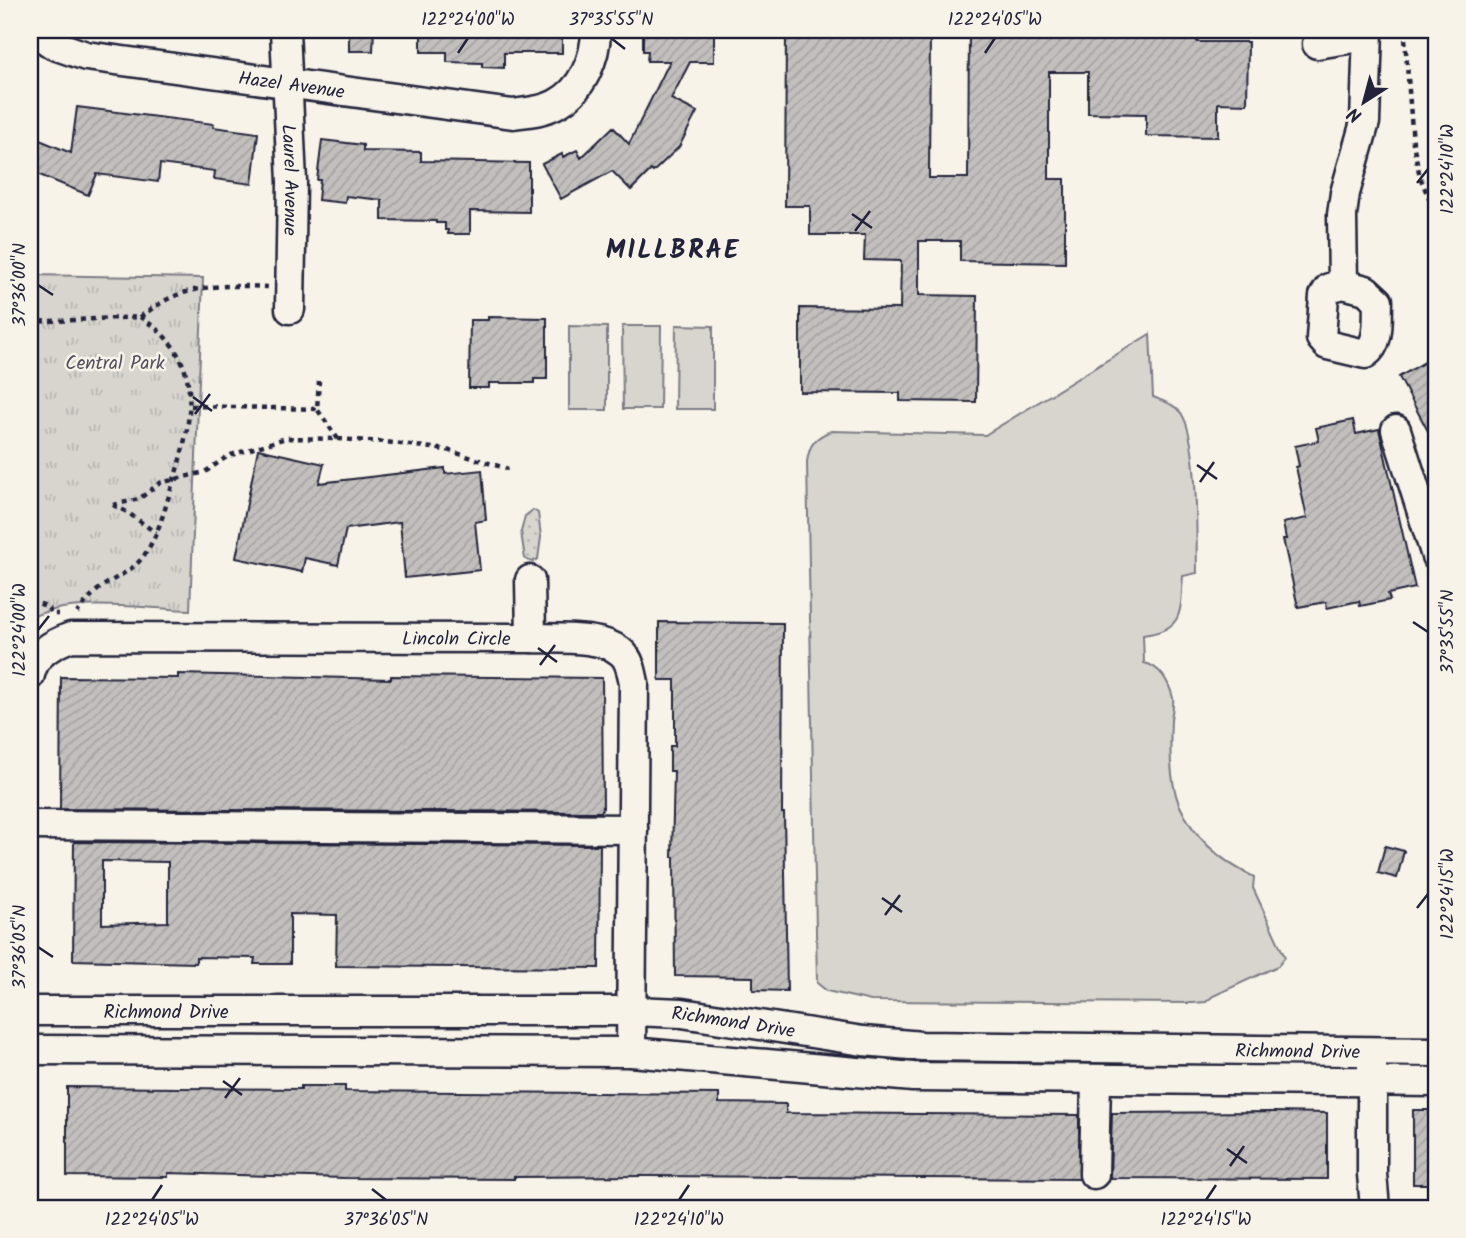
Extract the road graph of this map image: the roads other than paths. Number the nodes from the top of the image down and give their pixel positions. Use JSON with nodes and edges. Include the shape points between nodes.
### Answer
{"nodes":[{"id":1,"x":32,"y":30,"type":"edge"},
{"id":2,"x":285,"y":30,"type":"edge"},
{"id":3,"x":596,"y":30,"type":"edge"},
{"id":4,"x":1368,"y":33,"type":"edge"},
{"id":5,"x":1317,"y":44,"type":"dead end"},
{"id":6,"x":288,"y":83,"type":"junction"},
{"id":7,"x":1343,"y":284,"type":"dead end"},
{"id":8,"x":289,"y":299,"type":"road end"},
{"id":9,"x":1396,"y":430,"type":"dead end"},
{"id":10,"x":1436,"y":556,"type":"edge"},
{"id":11,"x":530,"y":580,"type":"dead end"},
{"id":12,"x":531,"y":638,"type":"junction"},
{"id":13,"x":30,"y":675,"type":"edge"},
{"id":14,"x":30,"y":825,"type":"edge"},
{"id":15,"x":633,"y":829,"type":"junction"},
{"id":16,"x":30,"y":1011,"type":"edge"},
{"id":17,"x":632,"y":1011,"type":"junction"},
{"id":18,"x":30,"y":1050,"type":"edge"},
{"id":19,"x":631,"y":1052,"type":"junction"},
{"id":20,"x":1372,"y":1052,"type":"junction"},
{"id":21,"x":1436,"y":1052,"type":"edge"},
{"id":22,"x":1096,"y":1080,"type":"junction"},
{"id":23,"x":1371,"y":1082,"type":"junction"},
{"id":24,"x":1436,"y":1082,"type":"edge"},
{"id":25,"x":1094,"y":1174,"type":"dead end"},
{"id":26,"x":1375,"y":1208,"type":"edge"}],
"edges":[{"from":1,"to":6,"type":"street","name":"Hazel Avenue","via":[[54,45],[86,56]]},
{"from":2,"to":6,"type":"street","name":"Laurel Avenue"},
{"from":3,"to":6,"type":"street","name":"Hazel Avenue","via":[[589,67],[576,87],[558,104],[534,112],[513,114]]},
{"from":4,"to":5,"type":"street"},
{"from":4,"to":7,"type":"street","via":[[1365,122],[1342,215]]},
{"from":6,"to":8,"type":"street","name":"Laurel Avenue","via":[[292,181]]},
{"from":9,"to":10,"type":"street"},
{"from":11,"to":12,"type":"street"},
{"from":12,"to":13,"type":"street","name":"Lincoln Circle","via":[[79,625],[71,637],[40,654]]},
{"from":12,"to":15,"type":"street","name":"Lincoln Circle","via":[[609,645],[622,653],[631,667]]},
{"from":14,"to":15,"type":"street"},
{"from":15,"to":17,"type":"street","name":"Lincoln Circle"},
{"from":16,"to":17,"type":"street","name":"Richmond Drive"},
{"from":17,"to":19,"type":"street","name":"Lincoln Circle"},
{"from":17,"to":20,"type":"street","name":"Richmond Drive","via":[[682,1013],[807,1034],[922,1046]]},
{"from":18,"to":19,"type":"street","name":"Richmond Drive"},
{"from":19,"to":22,"type":"street","name":"Richmond Drive","via":[[913,1077]]},
{"from":20,"to":21,"type":"street","name":"Richmond Drive"},
{"from":20,"to":23,"type":"street"},
{"from":22,"to":23,"type":"street","name":"Richmond Drive"},
{"from":22,"to":25,"type":"street"},
{"from":23,"to":24,"type":"street","name":"Richmond Drive"},
{"from":23,"to":26,"type":"street"}]}
